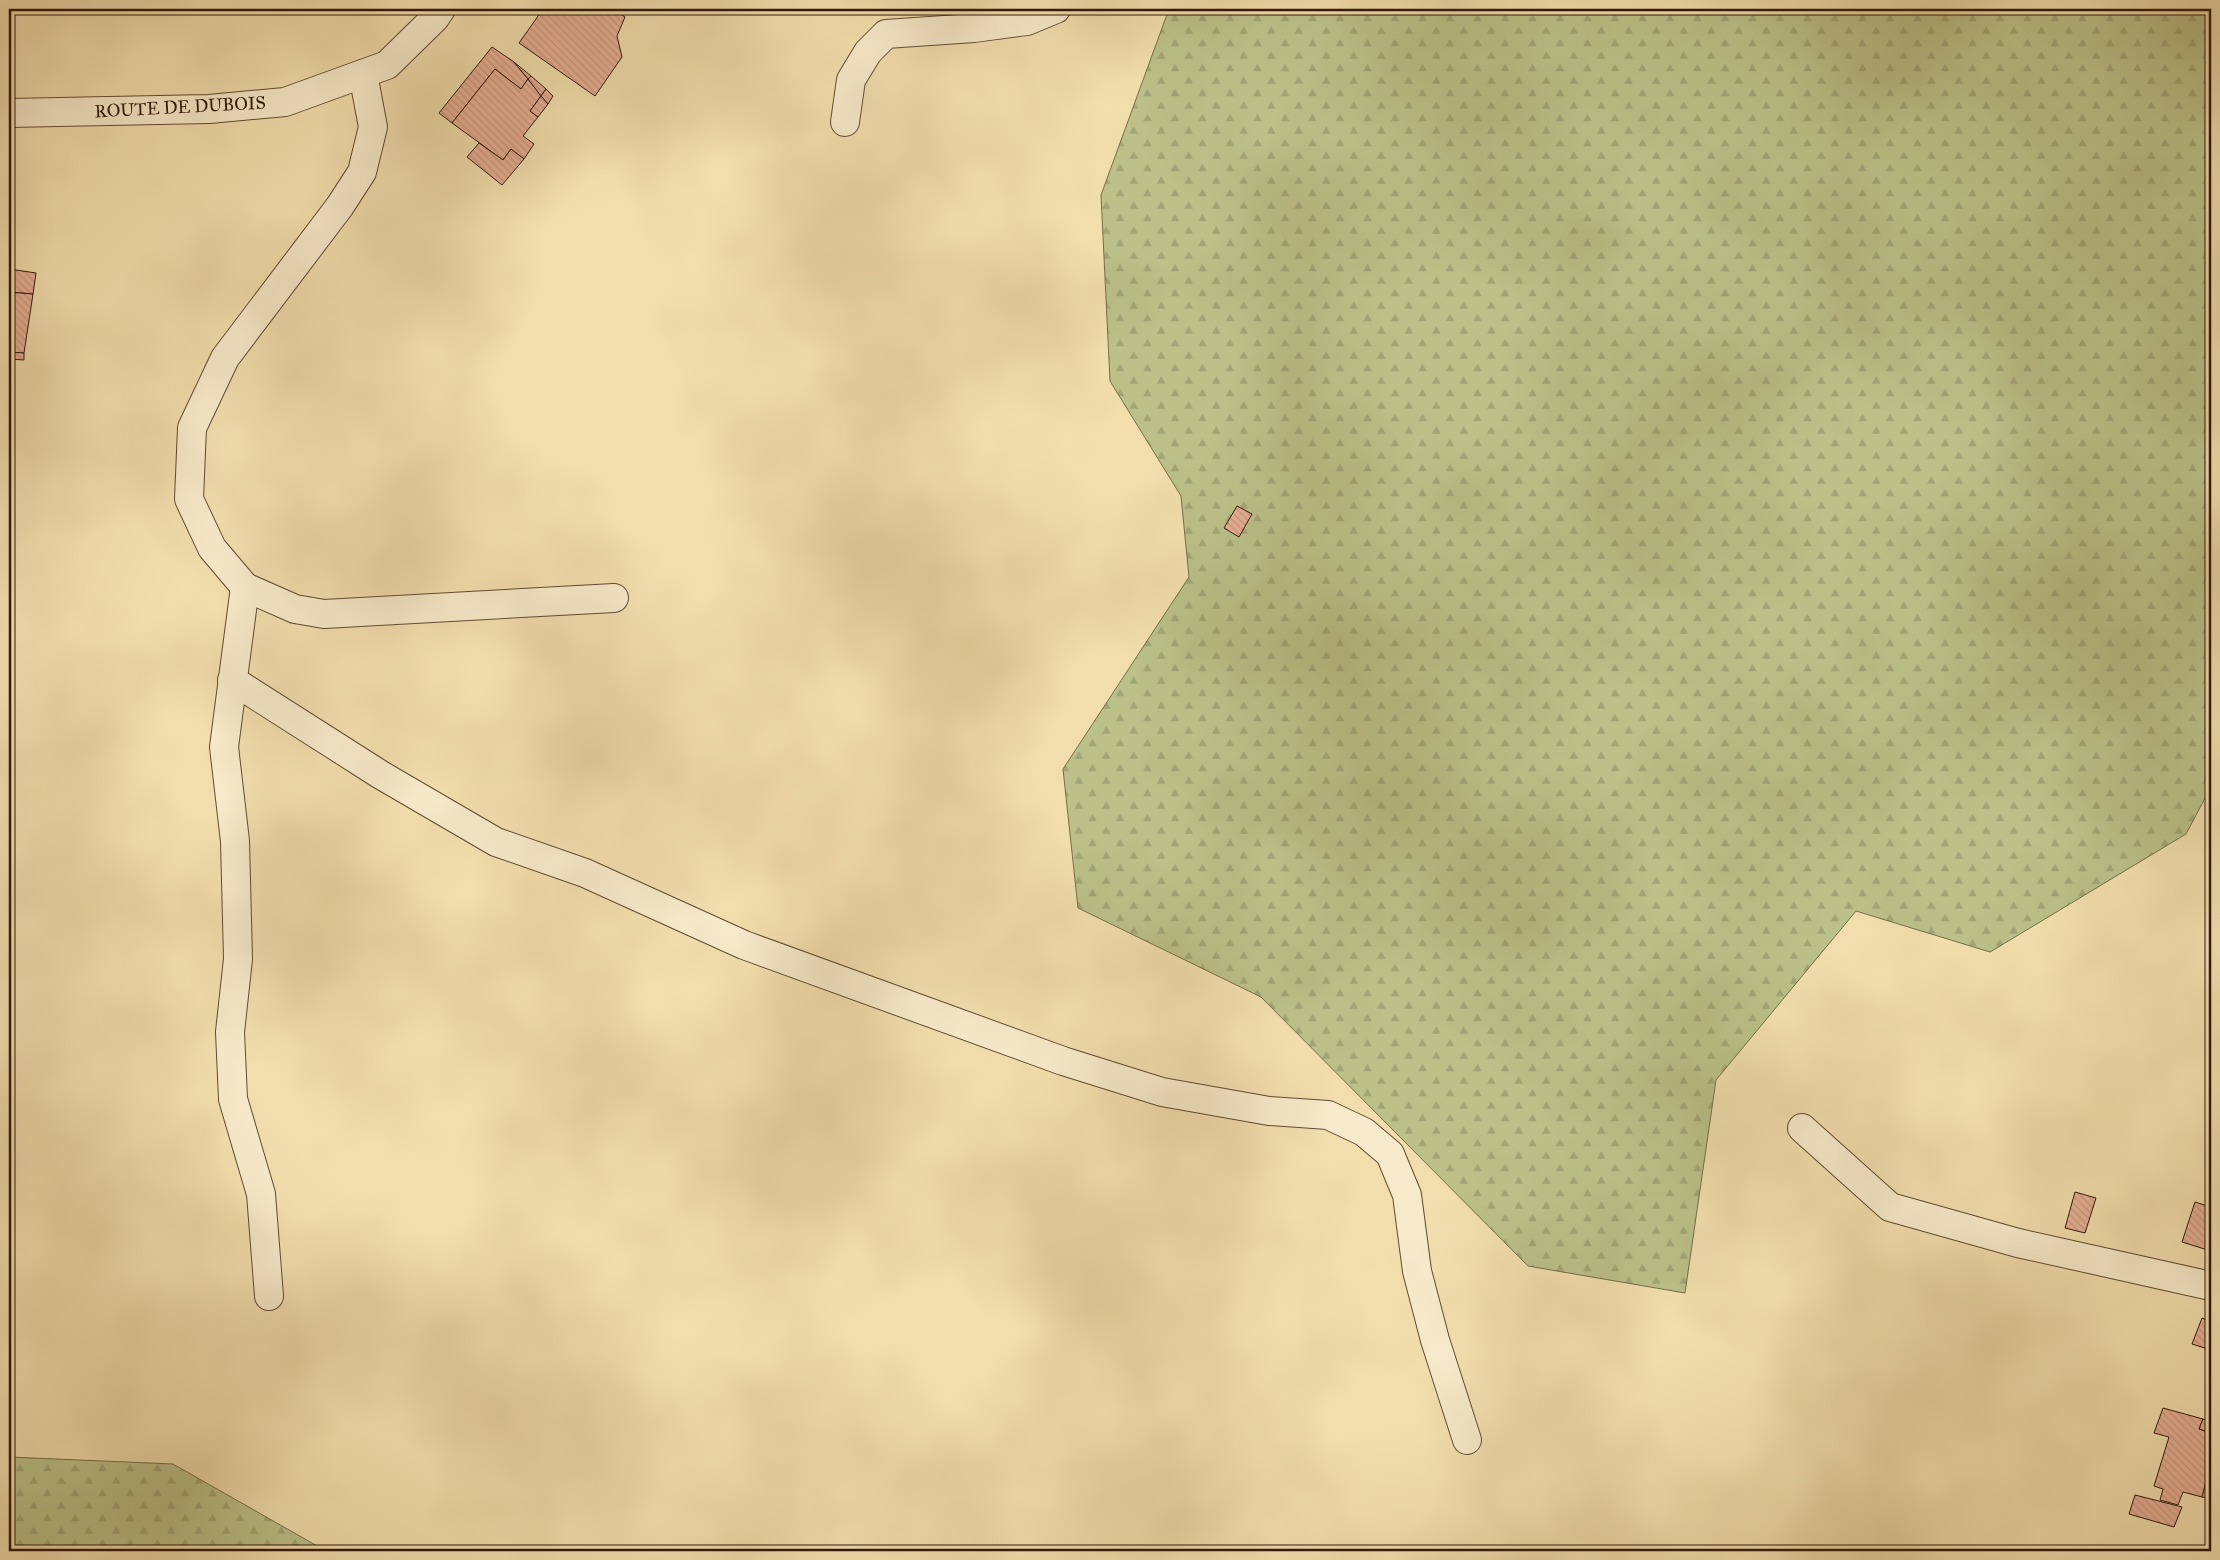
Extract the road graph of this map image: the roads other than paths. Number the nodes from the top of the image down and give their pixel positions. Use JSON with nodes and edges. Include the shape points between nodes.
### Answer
{"nodes":[{"id":1,"x":441,"y":9,"type":"edge"},
{"id":2,"x":1056,"y":9,"type":"edge"},
{"id":3,"x":363,"y":74,"type":"junction"},
{"id":4,"x":9,"y":112,"type":"edge"},
{"id":5,"x":845,"y":122,"type":"dead end"},
{"id":6,"x":245,"y":587,"type":"junction"},
{"id":7,"x":614,"y":598,"type":"dead end"},
{"id":8,"x":232,"y":680,"type":"junction"},
{"id":9,"x":1802,"y":1128,"type":"dead end"},
{"id":10,"x":2211,"y":1286,"type":"edge"},
{"id":11,"x":269,"y":1296,"type":"dead end"},
{"id":12,"x":1467,"y":1440,"type":"dead end"}],
"edges":[{"from":1,"to":3,"type":"street","name":"ROUTE DE DUBOIS","via":[[387,65]]},
{"from":2,"to":5,"type":"street","via":[[1027,21],[886,34],[868,52],[851,80]]},
{"from":3,"to":4,"type":"street","name":"ROUTE DE DUBOIS","via":[[285,102],[209,109]]},
{"from":3,"to":6,"type":"street","via":[[373,128],[362,172],[225,358],[192,428],[189,499],[212,548]]},
{"from":6,"to":7,"type":"street","via":[[295,609],[324,614]]},
{"from":6,"to":8,"type":"street"},
{"from":8,"to":11,"type":"street","via":[[224,747],[235,841],[238,949],[230,1032],[233,1099],[261,1194]]},
{"from":8,"to":12,"type":"street","via":[[381,775],[496,842],[585,873],[744,945],[1063,1061],[1162,1092],[1270,1112],[1328,1115],[1364,1132],[1390,1154],[1407,1195],[1417,1270]]},
{"from":9,"to":10,"type":"street","via":[[1890,1207],[2018,1243]]}]}
